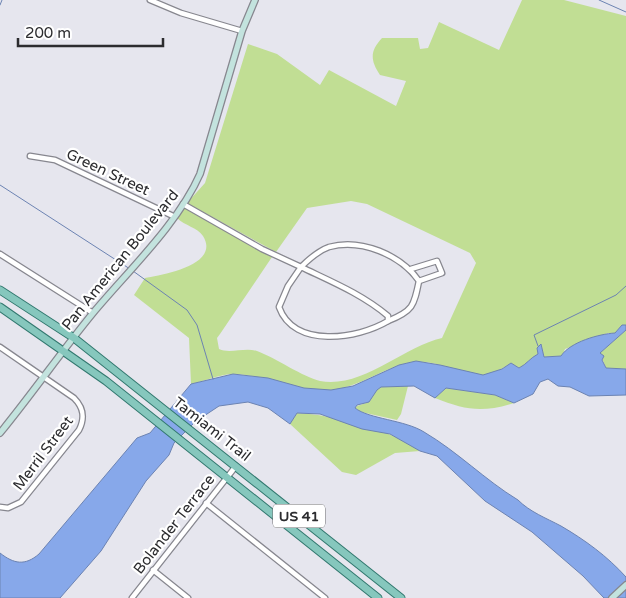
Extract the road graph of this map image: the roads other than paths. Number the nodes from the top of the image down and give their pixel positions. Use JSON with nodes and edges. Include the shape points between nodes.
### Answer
{"nodes":[{"id":1,"x":150,"y":0,"type":"edge"},
{"id":2,"x":254,"y":0,"type":"edge"},
{"id":3,"x":242,"y":31,"type":"junction"},
{"id":4,"x":30,"y":156,"type":"dead end"},
{"id":5,"x":183,"y":204,"type":"junction"},
{"id":6,"x":173,"y":216,"type":"junction"},
{"id":7,"x":0,"y":254,"type":"edge"},
{"id":8,"x":301,"y":267,"type":"junction"},
{"id":9,"x":411,"y":269,"type":"junction"},
{"id":10,"x":419,"y":281,"type":"junction"},
{"id":11,"x":0,"y":290,"type":"edge"},
{"id":12,"x":0,"y":307,"type":"edge"},
{"id":13,"x":93,"y":313,"type":"junction"},
{"id":14,"x":388,"y":320,"type":"junction"},
{"id":15,"x":74,"y":338,"type":"junction"},
{"id":16,"x":0,"y":347,"type":"edge"},
{"id":17,"x":65,"y":350,"type":"junction"},
{"id":18,"x":45,"y":377,"type":"junction"},
{"id":19,"x":0,"y":433,"type":"edge"},
{"id":20,"x":236,"y":466,"type":"junction"},
{"id":21,"x":228,"y":477,"type":"junction"},
{"id":22,"x":206,"y":504,"type":"junction"},
{"id":23,"x":0,"y":507,"type":"edge"},
{"id":24,"x":153,"y":570,"type":"junction"},
{"id":25,"x":626,"y":585,"type":"edge"},
{"id":26,"x":132,"y":598,"type":"edge"},
{"id":27,"x":188,"y":598,"type":"edge"},
{"id":28,"x":325,"y":598,"type":"edge"},
{"id":29,"x":378,"y":598,"type":"edge"},
{"id":30,"x":401,"y":598,"type":"edge"},
{"id":31,"x":612,"y":598,"type":"edge"}],
"edges":[{"from":1,"to":3,"type":"street"},
{"from":2,"to":3,"type":"street","name":"Pan American Boulevard"},
{"from":3,"to":5,"type":"street","name":"Pan American Boulevard","via":[[200,174]]},
{"from":4,"to":6,"type":"street","name":"Green Street","via":[[55,160]]},
{"from":5,"to":6,"type":"street","name":"Pan American Boulevard"},
{"from":5,"to":8,"type":"street"},
{"from":6,"to":13,"type":"street","name":"Pan American Boulevard"},
{"from":7,"to":13,"type":"street"},
{"from":8,"to":9,"type":"street","via":[[330,247],[356,245],[379,251]]},
{"from":8,"to":14,"type":"street","via":[[353,292],[379,308]]},
{"from":8,"to":14,"type":"street","via":[[279,308],[290,325],[324,337],[378,327]]},
{"from":9,"to":10,"type":"street"},
{"from":9,"to":10,"type":"street","via":[[437,261],[442,274]]},
{"from":10,"to":14,"type":"street","via":[[414,304],[406,314]]},
{"from":11,"to":15,"type":"main road","name":"Tamiami Trail","number":"US 41"},
{"from":12,"to":17,"type":"main road","name":"Tamiami Trail","number":"US 41"},
{"from":13,"to":15,"type":"street","name":"Pan American Boulevard"},
{"from":15,"to":17,"type":"street","name":"Pan American Boulevard"},
{"from":15,"to":20,"type":"main road","name":"Tamiami Trail","number":"US 41"},
{"from":16,"to":18,"type":"street","name":"Merril Street"},
{"from":17,"to":18,"type":"street","name":"Pan American Boulevard"},
{"from":17,"to":21,"type":"main road","name":"Tamiami Trail","number":"US 41"},
{"from":18,"to":19,"type":"street","name":"Pan American Boulevard"},
{"from":18,"to":23,"type":"street","name":"Merril Street","via":[[77,401],[83,422],[22,502],[8,508]]},
{"from":20,"to":21,"type":"street","name":"Bolander Terrace"},
{"from":20,"to":30,"type":"main road","name":"Tamiami Trail","number":"US 41"},
{"from":21,"to":22,"type":"street","name":"Bolander Terrace"},
{"from":21,"to":29,"type":"main road","name":"Tamiami Trail","number":"US 41"},
{"from":22,"to":24,"type":"street","name":"Bolander Terrace"},
{"from":22,"to":28,"type":"street"},
{"from":24,"to":26,"type":"street","name":"Bolander Terrace"},
{"from":24,"to":27,"type":"street"},
{"from":25,"to":31,"type":"street"}]}
